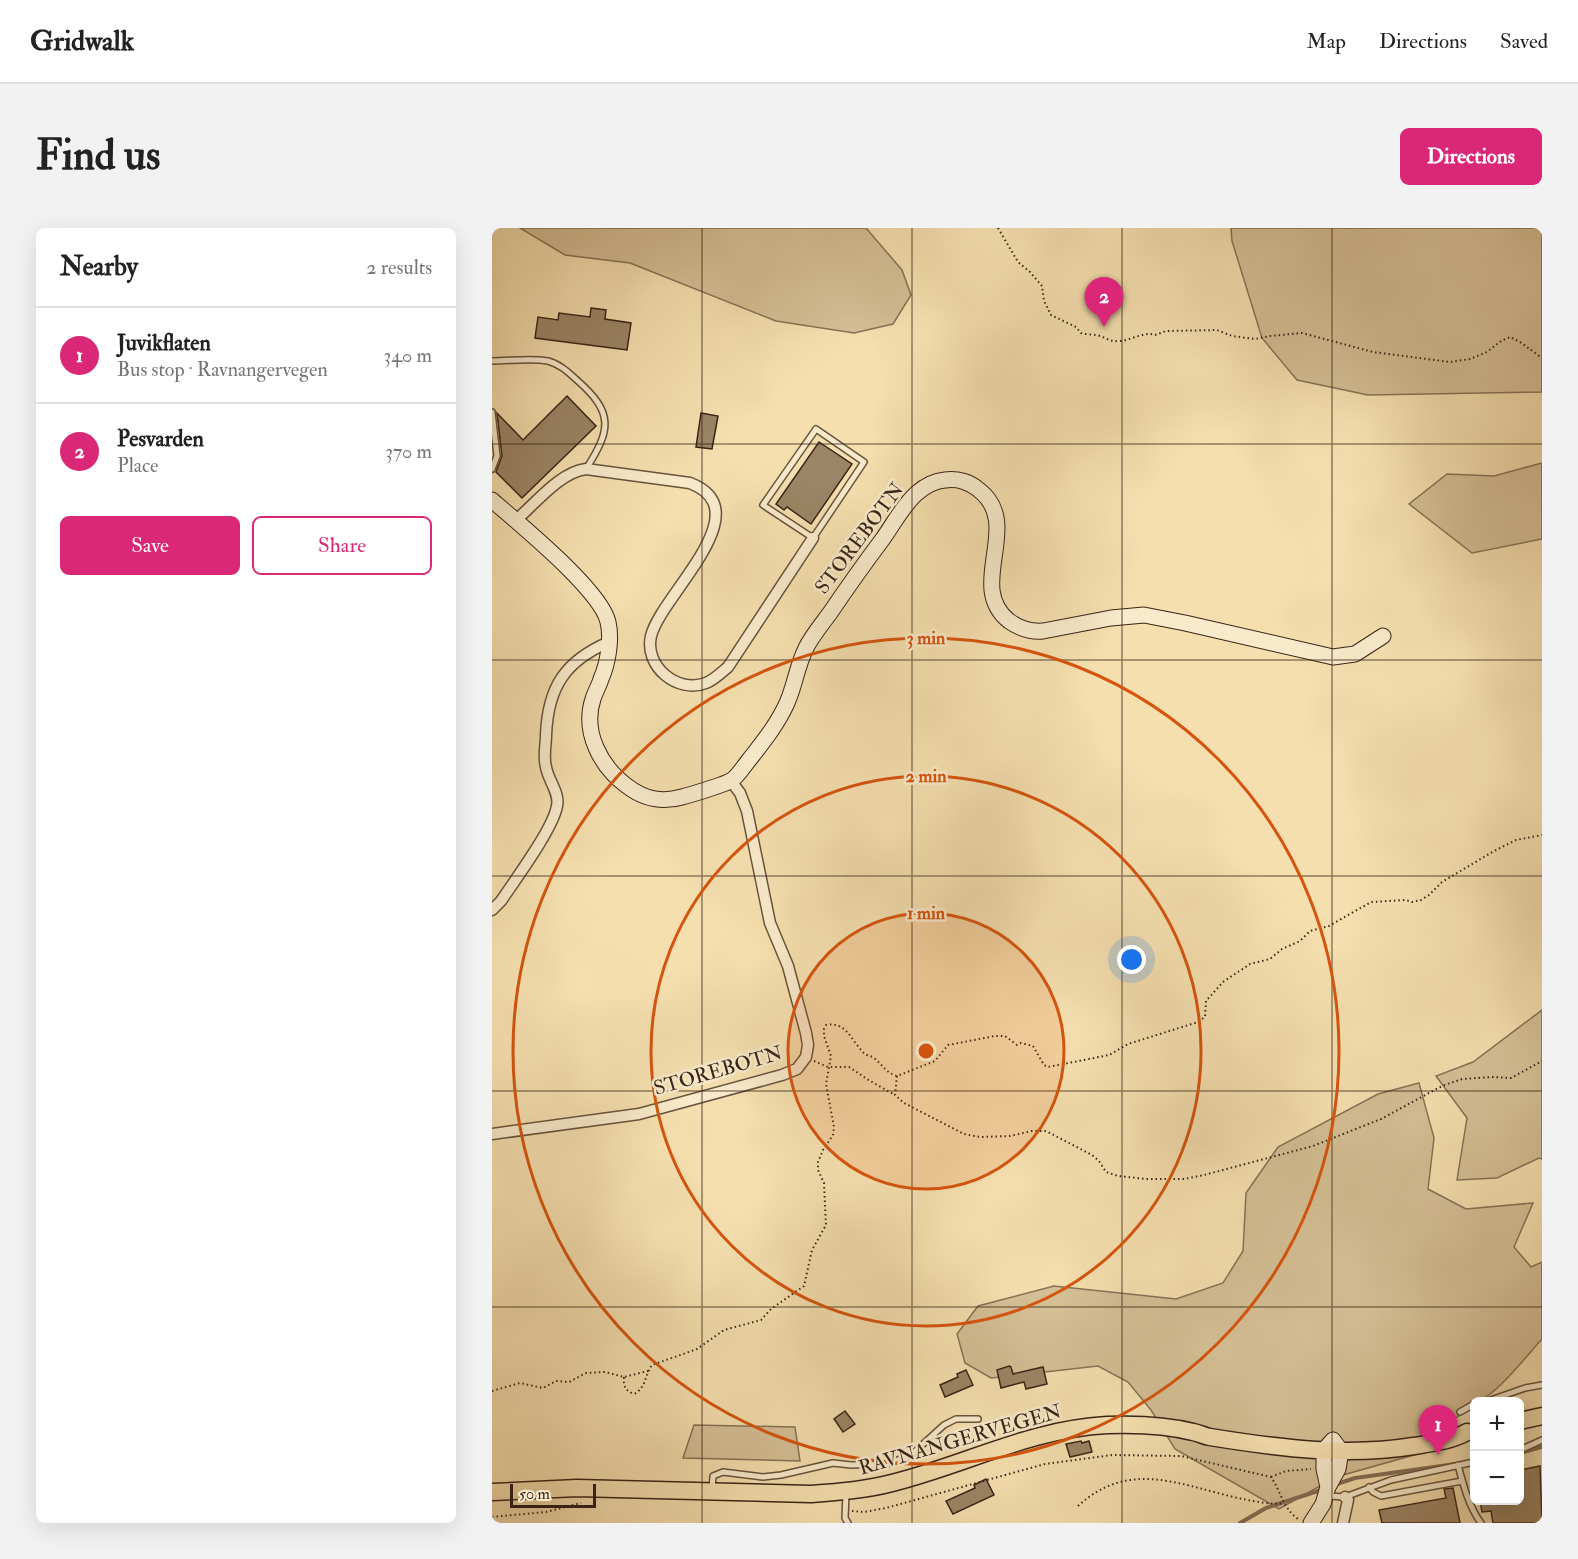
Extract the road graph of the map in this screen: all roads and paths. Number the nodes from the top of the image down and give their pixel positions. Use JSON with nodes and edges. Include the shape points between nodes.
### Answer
{"nodes":[{"id":1,"x":998,"y":228,"type":"edge"},
{"id":2,"x":1542,"y":358,"type":"edge"},
{"id":3,"x":492,"y":361,"type":"edge"},
{"id":4,"x":492,"y":412,"type":"edge"},
{"id":5,"x":492,"y":469,"type":"edge"},
{"id":6,"x":586,"y":469,"type":"junction"},
{"id":7,"x":492,"y":500,"type":"edge"},
{"id":8,"x":515,"y":521,"type":"junction"},
{"id":9,"x":813,"y":538,"type":"junction"},
{"id":10,"x":1383,"y":636,"type":"dead end"},
{"id":11,"x":609,"y":642,"type":"junction"},
{"id":12,"x":732,"y":781,"type":"junction"},
{"id":13,"x":1542,"y":835,"type":"edge"},
{"id":14,"x":492,"y":910,"type":"edge"},
{"id":15,"x":806,"y":1057,"type":"junction"},
{"id":16,"x":1542,"y":1061,"type":"edge"},
{"id":17,"x":828,"y":1067,"type":"junction"},
{"id":18,"x":897,"y":1076,"type":"junction"},
{"id":19,"x":895,"y":1095,"type":"junction"},
{"id":20,"x":492,"y":1134,"type":"edge"},
{"id":21,"x":648,"y":1370,"type":"junction"},
{"id":22,"x":624,"y":1377,"type":"junction"},
{"id":23,"x":1542,"y":1385,"type":"edge"},
{"id":24,"x":492,"y":1391,"type":"edge"},
{"id":25,"x":1499,"y":1397,"type":"edge"},
{"id":26,"x":1470,"y":1406,"type":"edge"},
{"id":27,"x":1460,"y":1412,"type":"dead end"},
{"id":28,"x":1542,"y":1416,"type":"edge"},
{"id":29,"x":978,"y":1419,"type":"dead end"},
{"id":30,"x":1524,"y":1420,"type":"edge"},
{"id":31,"x":1470,"y":1431,"type":"edge"},
{"id":32,"x":1542,"y":1440,"type":"edge"},
{"id":33,"x":1333,"y":1447,"type":"junction"},
{"id":34,"x":1524,"y":1448,"type":"edge"},
{"id":35,"x":1470,"y":1463,"type":"edge"},
{"id":36,"x":1458,"y":1465,"type":"junction"},
{"id":37,"x":1317,"y":1469,"type":"dead end"},
{"id":38,"x":1462,"y":1481,"type":"junction"},
{"id":39,"x":1369,"y":1487,"type":"junction"},
{"id":40,"x":712,"y":1491,"type":"junction"},
{"id":41,"x":1327,"y":1491,"type":"junction"},
{"id":42,"x":492,"y":1492,"type":"edge"},
{"id":43,"x":846,"y":1492,"type":"junction"},
{"id":44,"x":1345,"y":1497,"type":"junction"},
{"id":45,"x":1284,"y":1503,"type":"junction"},
{"id":46,"x":1078,"y":1506,"type":"dead end"},
{"id":47,"x":848,"y":1523,"type":"edge"},
{"id":48,"x":1305,"y":1523,"type":"edge"},
{"id":49,"x":1311,"y":1523,"type":"edge"},
{"id":50,"x":1343,"y":1523,"type":"edge"},
{"id":51,"x":1481,"y":1523,"type":"edge"}],
"edges":[{"from":1,"to":2,"type":"path","via":[[1018,262],[1042,286],[1051,315],[1082,333],[1103,339],[1119,341],[1180,330],[1217,330],[1255,339],[1302,333],[1374,352],[1450,362],[1487,352],[1510,337]]},
{"from":3,"to":6,"type":"lane","via":[[549,361],[592,394],[602,408],[606,424]]},
{"from":4,"to":5,"type":"lane","via":[[497,456]]},
{"from":6,"to":8,"type":"street","via":[[566,475]]},
{"from":6,"to":9,"type":"street","name":"STOREBOTN","via":[[690,483],[705,490],[714,502],[717,515],[713,531],[651,635],[657,666],[676,682],[703,684],[728,667]]},
{"from":7,"to":8,"type":"street"},
{"from":8,"to":11,"type":"street","via":[[589,591],[608,622]]},
{"from":9,"to":9,"type":"lane","via":[[864,462],[816,429],[763,505]]},
{"from":10,"to":12,"type":"street","name":"STOREBOTN","via":[[1365,650],[1334,657],[1144,615],[1044,632],[1019,627],[1002,614],[992,595],[998,526],[992,506],[973,485],[942,480],[926,485],[914,495],[807,645],[788,701],[772,730]]},
{"from":11,"to":12,"type":"street","via":[[589,717],[602,761],[619,780],[653,799],[673,800]]},
{"from":11,"to":14,"type":"street","via":[[574,662],[555,688],[547,722],[545,763],[557,796],[555,813]]},
{"from":12,"to":15,"type":"street","name":"STOREBOTN","via":[[747,811],[770,922],[797,999],[808,1045]]},
{"from":13,"to":18,"type":"path","via":[[1516,840],[1494,851],[1442,882],[1421,900],[1371,902],[1329,926],[1310,931],[1270,959],[1250,964],[1223,982],[1209,996],[1205,1017],[1198,1022],[1128,1044],[1109,1055],[1048,1067],[1033,1046],[1017,1045],[1005,1036],[995,1036],[948,1045],[935,1061]]},
{"from":15,"to":17,"type":"path"},
{"from":15,"to":20,"type":"street","name":"STOREBOTN","via":[[797,1069],[782,1075],[639,1114]]},
{"from":16,"to":19,"type":"path","via":[[1511,1078],[1462,1079],[1442,1086],[1380,1119],[1313,1146],[1184,1179],[1146,1179],[1106,1172],[1092,1155],[1046,1131],[1010,1136],[964,1134]]},
{"from":17,"to":18,"type":"path","via":[[831,1056],[824,1029],[831,1024],[844,1028],[864,1054]]},
{"from":17,"to":19,"type":"path","via":[[849,1067]]},
{"from":17,"to":21,"type":"path","via":[[826,1084],[834,1127],[818,1162],[824,1183],[826,1225],[812,1250],[804,1286],[761,1320],[724,1330],[697,1349],[652,1365]]},
{"from":18,"to":19,"type":"path"},
{"from":21,"to":22,"type":"path"},
{"from":21,"to":22,"type":"path","via":[[645,1386],[634,1394],[624,1387]]},
{"from":22,"to":24,"type":"path","via":[[586,1372],[569,1382],[543,1388],[520,1383]]},
{"from":23,"to":25,"type":"lane"},
{"from":26,"to":27,"type":"lane"},
{"from":28,"to":30,"type":"main road"},
{"from":29,"to":40,"type":"lane","name":"RAVNANGERVEGEN","via":[[956,1419],[911,1455],[887,1464],[833,1463],[781,1476],[723,1472],[713,1476]]},
{"from":31,"to":33,"type":"main road","name":"RAVNANGERVEGEN","via":[[1364,1440]]},
{"from":32,"to":34,"type":"lane"},
{"from":33,"to":41,"type":"street","via":[[1324,1469]]},
{"from":33,"to":43,"type":"main road","name":"RAVNANGERVEGEN","via":[[1208,1431],[1107,1425],[1064,1429],[1013,1442],[893,1483]]},
{"from":35,"to":36,"type":"lane"},
{"from":36,"to":38,"type":"lane"},
{"from":36,"to":39,"type":"lane"},
{"from":37,"to":45,"type":"path","via":[[1286,1471],[1272,1477]]},
{"from":38,"to":39,"type":"lane","via":[[1381,1496]]},
{"from":38,"to":51,"type":"lane"},
{"from":39,"to":44,"type":"lane"},
{"from":40,"to":42,"type":"main road","name":"RAVNANGERVEGEN","via":[[566,1488]]},
{"from":40,"to":43,"type":"main road","name":"RAVNANGERVEGEN"},
{"from":41,"to":44,"type":"lane"},
{"from":41,"to":49,"type":"street"},
{"from":43,"to":47,"type":"lane","name":"RAVNANGERVEGEN"},
{"from":44,"to":50,"type":"street","via":[[1348,1500]]},
{"from":45,"to":46,"type":"path","via":[[1250,1501],[1164,1479],[1117,1483],[1100,1489]]},
{"from":45,"to":48,"type":"path","via":[[1291,1514]]}]}
